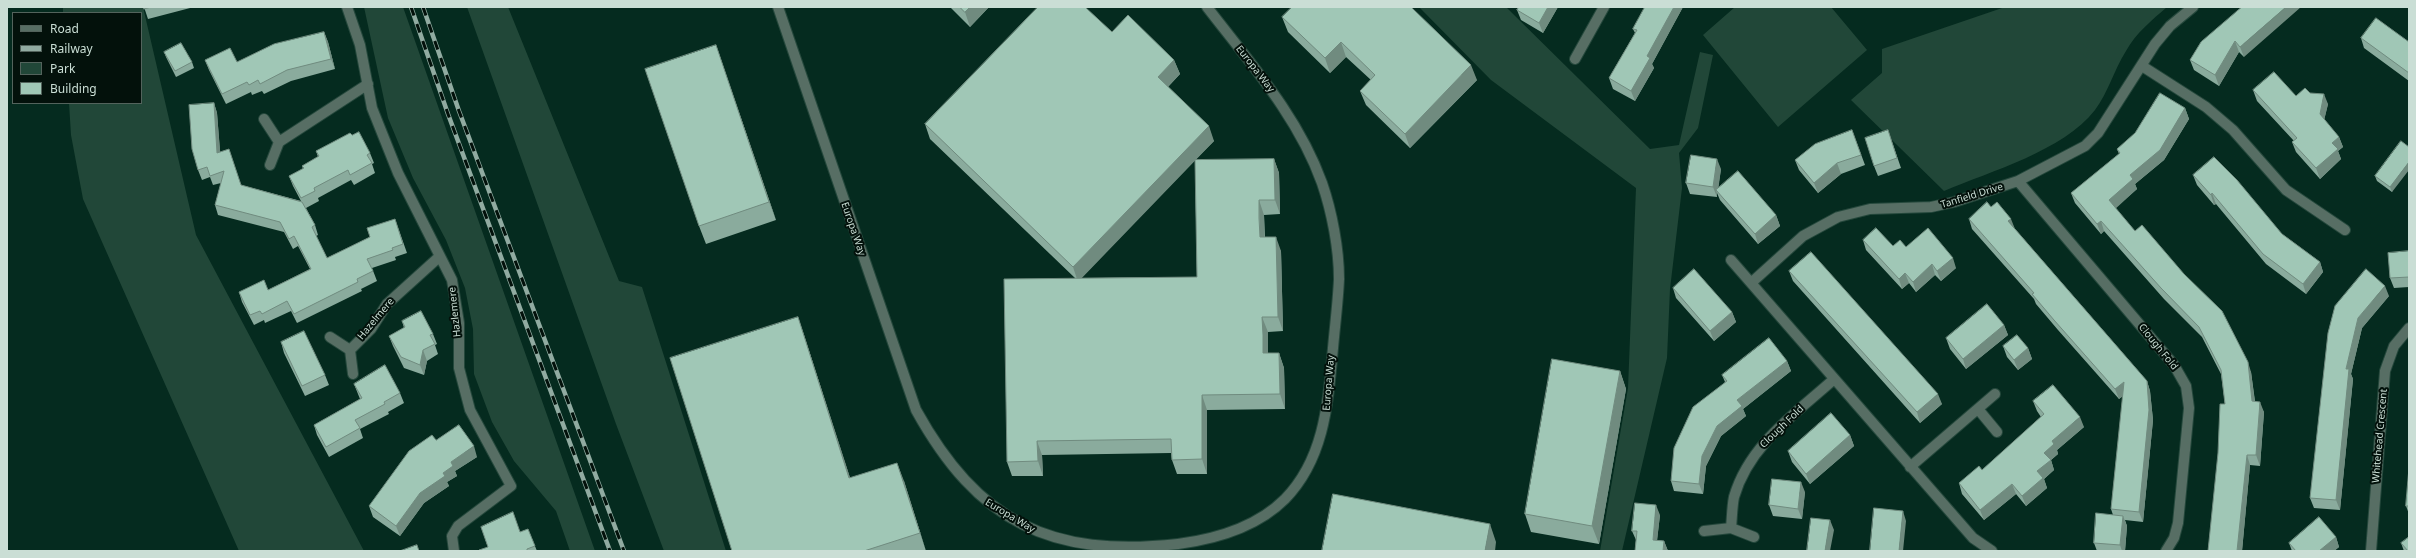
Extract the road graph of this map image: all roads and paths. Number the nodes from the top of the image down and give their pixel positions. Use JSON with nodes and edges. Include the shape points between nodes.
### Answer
{"nodes":[{"id":1,"x":347,"y":7,"type":"edge"},
{"id":2,"x":778,"y":7,"type":"edge"},
{"id":3,"x":1207,"y":7,"type":"edge"},
{"id":4,"x":1604,"y":7,"type":"edge"},
{"id":5,"x":2193,"y":7,"type":"edge"},
{"id":6,"x":1575,"y":59,"type":"dead end"},
{"id":7,"x":2142,"y":66,"type":"junction"},
{"id":8,"x":368,"y":84,"type":"junction"},
{"id":9,"x":264,"y":119,"type":"dead end"},
{"id":10,"x":279,"y":142,"type":"junction"},
{"id":11,"x":270,"y":165,"type":"dead end"},
{"id":12,"x":2018,"y":181,"type":"junction"},
{"id":13,"x":2346,"y":230,"type":"dead end"},
{"id":14,"x":439,"y":257,"type":"junction"},
{"id":15,"x":1731,"y":260,"type":"dead end"},
{"id":16,"x":1751,"y":283,"type":"junction"},
{"id":17,"x":2409,"y":328,"type":"edge"},
{"id":18,"x":330,"y":337,"type":"dead end"},
{"id":19,"x":350,"y":350,"type":"junction"},
{"id":20,"x":353,"y":374,"type":"dead end"},
{"id":21,"x":1833,"y":380,"type":"junction"},
{"id":22,"x":1995,"y":394,"type":"dead end"},
{"id":23,"x":1978,"y":409,"type":"junction"},
{"id":24,"x":1997,"y":432,"type":"dead end"},
{"id":25,"x":1910,"y":467,"type":"junction"},
{"id":26,"x":1730,"y":528,"type":"junction"},
{"id":27,"x":1704,"y":532,"type":"dead end"},
{"id":28,"x":1754,"y":538,"type":"dead end"},
{"id":29,"x":454,"y":551,"type":"edge"},
{"id":30,"x":1992,"y":551,"type":"edge"},
{"id":31,"x":2166,"y":551,"type":"edge"},
{"id":32,"x":2371,"y":551,"type":"edge"}],
"edges":[{"from":1,"to":8,"type":"street","name":"Hazlemere","via":[[360,45]]},
{"from":2,"to":3,"type":"street","name":"Europa Way","via":[[916,410],[933,441],[955,471],[997,510],[1033,531],[1078,544],[1118,549],[1208,540],[1249,525],[1284,500],[1306,473],[1327,412],[1339,278],[1335,239],[1323,185],[1304,140],[1282,104]]},
{"from":4,"to":6,"type":"street"},
{"from":5,"to":7,"type":"street","name":"Tanfield Drive","via":[[2170,26]]},
{"from":7,"to":12,"type":"street","name":"Tanfield Drive","via":[[2098,133],[2085,146]]},
{"from":7,"to":13,"type":"street","via":[[2206,108],[2233,130],[2286,190]]},
{"from":8,"to":10,"type":"street"},
{"from":8,"to":14,"type":"street","name":"Hazlemere","via":[[372,108],[398,173]]},
{"from":9,"to":10,"type":"street"},
{"from":10,"to":11,"type":"street"},
{"from":12,"to":16,"type":"street","name":"Tanfield Drive","via":[[1931,207],[1870,209],[1838,217],[1803,236]]},
{"from":12,"to":31,"type":"street","name":"Clough Fold","via":[[2174,365],[2186,386],[2189,408],[2178,523],[2174,538]]},
{"from":14,"to":19,"type":"street","name":"Hazelmere","via":[[387,304],[371,329]]},
{"from":14,"to":29,"type":"street","name":"Hazlemere","via":[[452,280],[459,323],[458,368],[470,410],[511,486],[458,526],[452,536]]},
{"from":15,"to":16,"type":"street"},
{"from":16,"to":21,"type":"street"},
{"from":17,"to":32,"type":"street","name":"Whitehead Crescent","via":[[2394,346],[2385,371]]},
{"from":18,"to":19,"type":"street"},
{"from":19,"to":20,"type":"street"},
{"from":21,"to":25,"type":"street"},
{"from":21,"to":26,"type":"street","name":"Clough Fold","via":[[1766,440],[1753,456],[1741,478],[1734,499]]},
{"from":22,"to":23,"type":"street"},
{"from":23,"to":24,"type":"street"},
{"from":23,"to":25,"type":"street"},
{"from":25,"to":30,"type":"street","via":[[1972,538]]},
{"from":26,"to":27,"type":"street"},
{"from":26,"to":28,"type":"street"}]}
